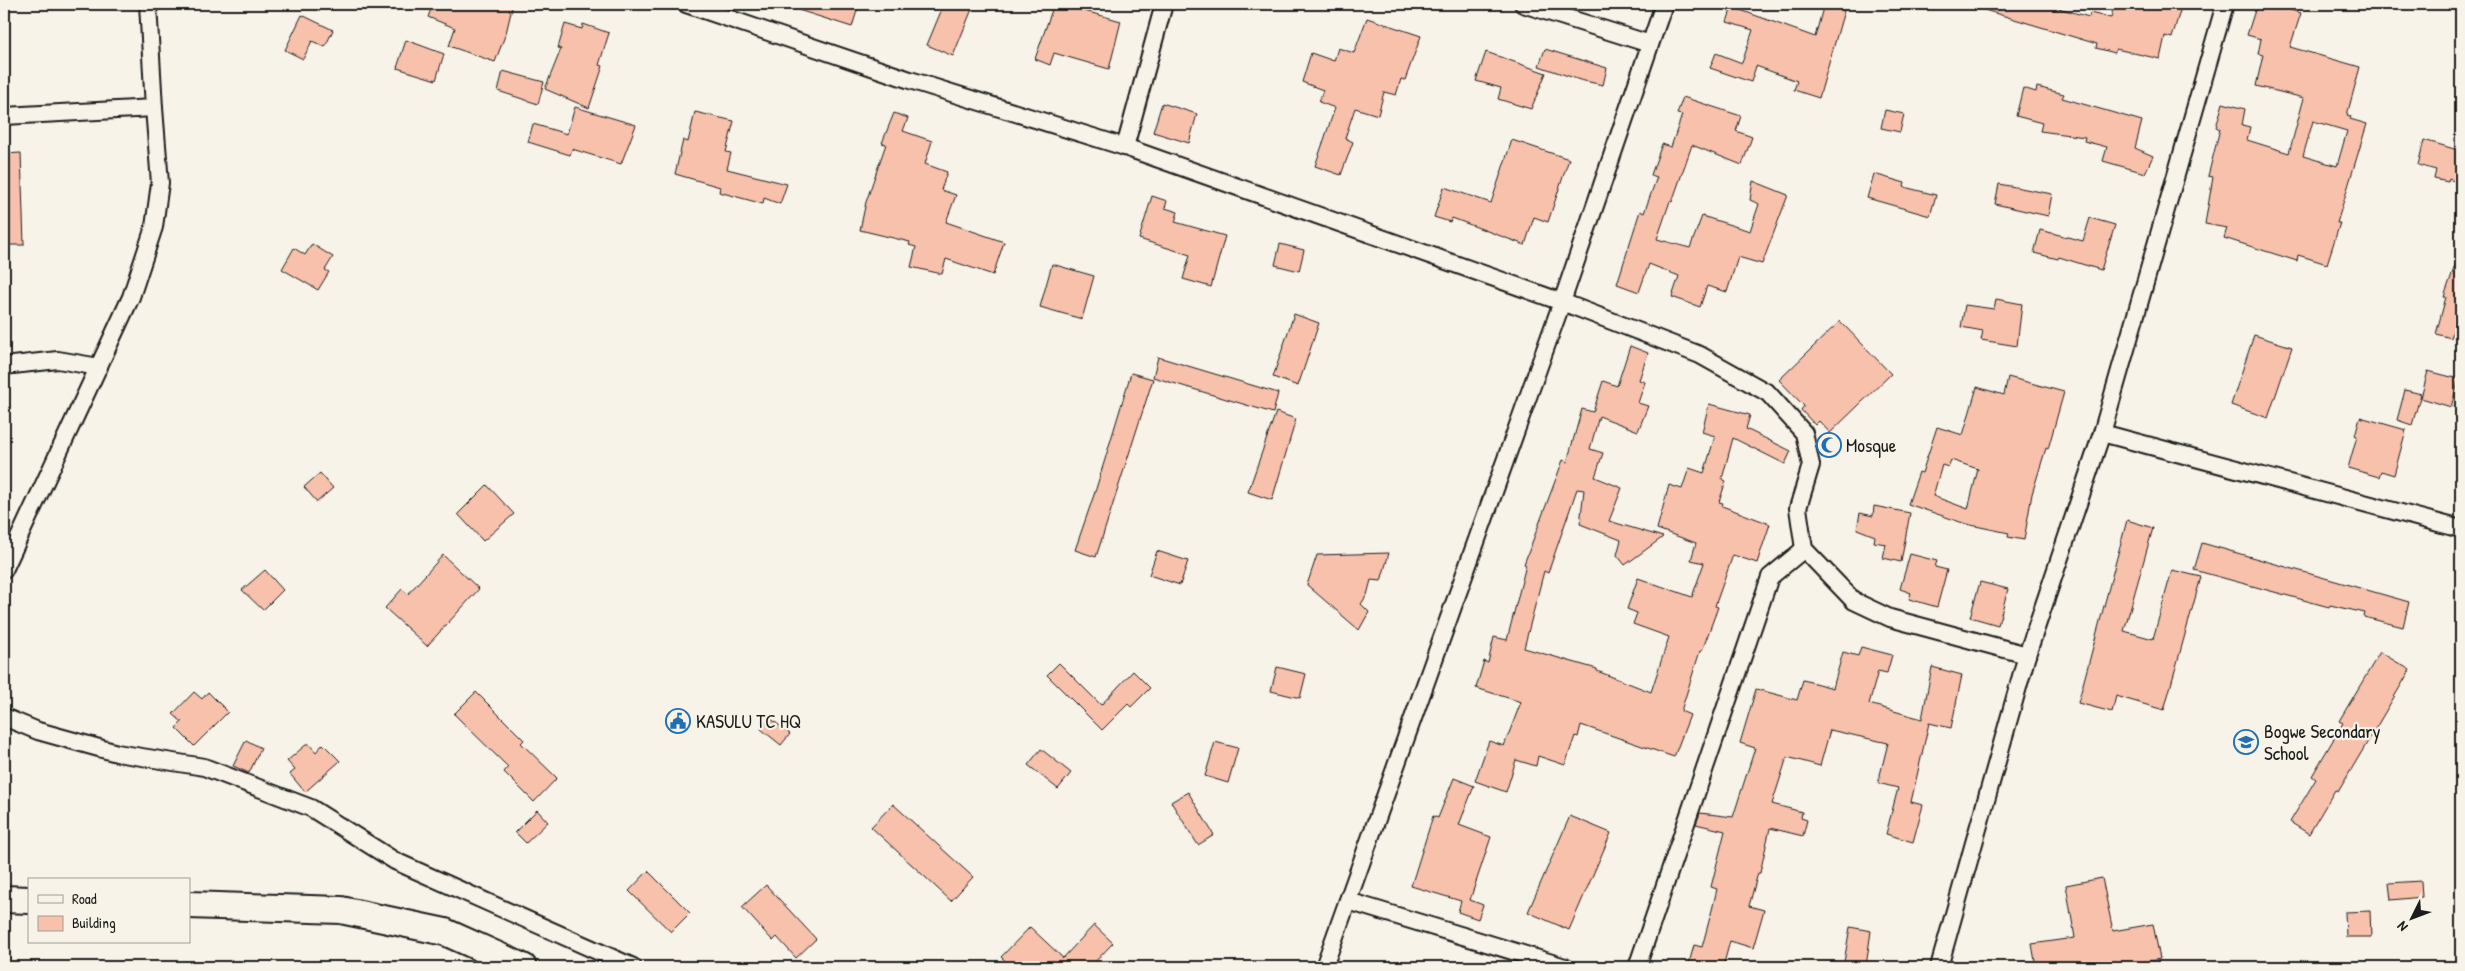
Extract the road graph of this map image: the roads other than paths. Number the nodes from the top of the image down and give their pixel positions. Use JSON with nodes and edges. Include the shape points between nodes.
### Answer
{"nodes":[{"id":1,"x":148,"y":4,"type":"edge"},
{"id":2,"x":686,"y":4,"type":"edge"},
{"id":3,"x":1164,"y":4,"type":"edge"},
{"id":4,"x":1523,"y":4,"type":"edge"},
{"id":5,"x":1664,"y":4,"type":"edge"},
{"id":6,"x":2225,"y":4,"type":"edge"},
{"id":7,"x":1650,"y":44,"type":"junction"},
{"id":8,"x":154,"y":108,"type":"junction"},
{"id":9,"x":4,"y":116,"type":"edge"},
{"id":10,"x":1125,"y":147,"type":"junction"},
{"id":11,"x":1562,"y":302,"type":"junction"},
{"id":12,"x":4,"y":366,"type":"edge"},
{"id":13,"x":99,"y":367,"type":"junction"},
{"id":14,"x":2102,"y":433,"type":"junction"},
{"id":15,"x":2461,"y":529,"type":"edge"},
{"id":16,"x":1804,"y":549,"type":"junction"},
{"id":17,"x":4,"y":570,"type":"edge"},
{"id":18,"x":2027,"y":654,"type":"junction"},
{"id":19,"x":4,"y":717,"type":"edge"},
{"id":20,"x":4,"y":899,"type":"edge"},
{"id":21,"x":28,"y":900,"type":"edge"},
{"id":22,"x":1348,"y":901,"type":"junction"},
{"id":23,"x":190,"y":905,"type":"edge"},
{"id":24,"x":523,"y":967,"type":"edge"},
{"id":25,"x":634,"y":967,"type":"edge"},
{"id":26,"x":1324,"y":967,"type":"edge"},
{"id":27,"x":1565,"y":967,"type":"edge"},
{"id":28,"x":1637,"y":967,"type":"edge"},
{"id":29,"x":1939,"y":967,"type":"edge"}],
"edges":[{"from":1,"to":8,"type":"street"},
{"from":2,"to":10,"type":"street","via":[[910,80]]},
{"from":3,"to":10,"type":"street"},
{"from":4,"to":7,"type":"street"},
{"from":5,"to":7,"type":"street"},
{"from":6,"to":14,"type":"street"},
{"from":7,"to":11,"type":"street"},
{"from":8,"to":9,"type":"street"},
{"from":8,"to":13,"type":"street","via":[[160,182],[154,227],[131,297]]},
{"from":10,"to":11,"type":"street"},
{"from":11,"to":16,"type":"street","via":[[1700,355],[1768,393],[1804,433],[1811,465],[1798,508]]},
{"from":11,"to":22,"type":"street"},
{"from":12,"to":13,"type":"street","via":[[58,360]]},
{"from":13,"to":17,"type":"street"},
{"from":14,"to":15,"type":"street"},
{"from":14,"to":18,"type":"street"},
{"from":16,"to":18,"type":"street","via":[[1854,601],[1890,618]]},
{"from":16,"to":28,"type":"street","via":[[1770,577]]},
{"from":18,"to":29,"type":"street"},
{"from":19,"to":25,"type":"street","via":[[38,731],[117,753],[204,767],[311,808],[395,861]]},
{"from":20,"to":21,"type":"highway"},
{"from":22,"to":26,"type":"street"},
{"from":22,"to":27,"type":"street"},
{"from":23,"to":24,"type":"highway","via":[[341,910],[445,932]]}]}
